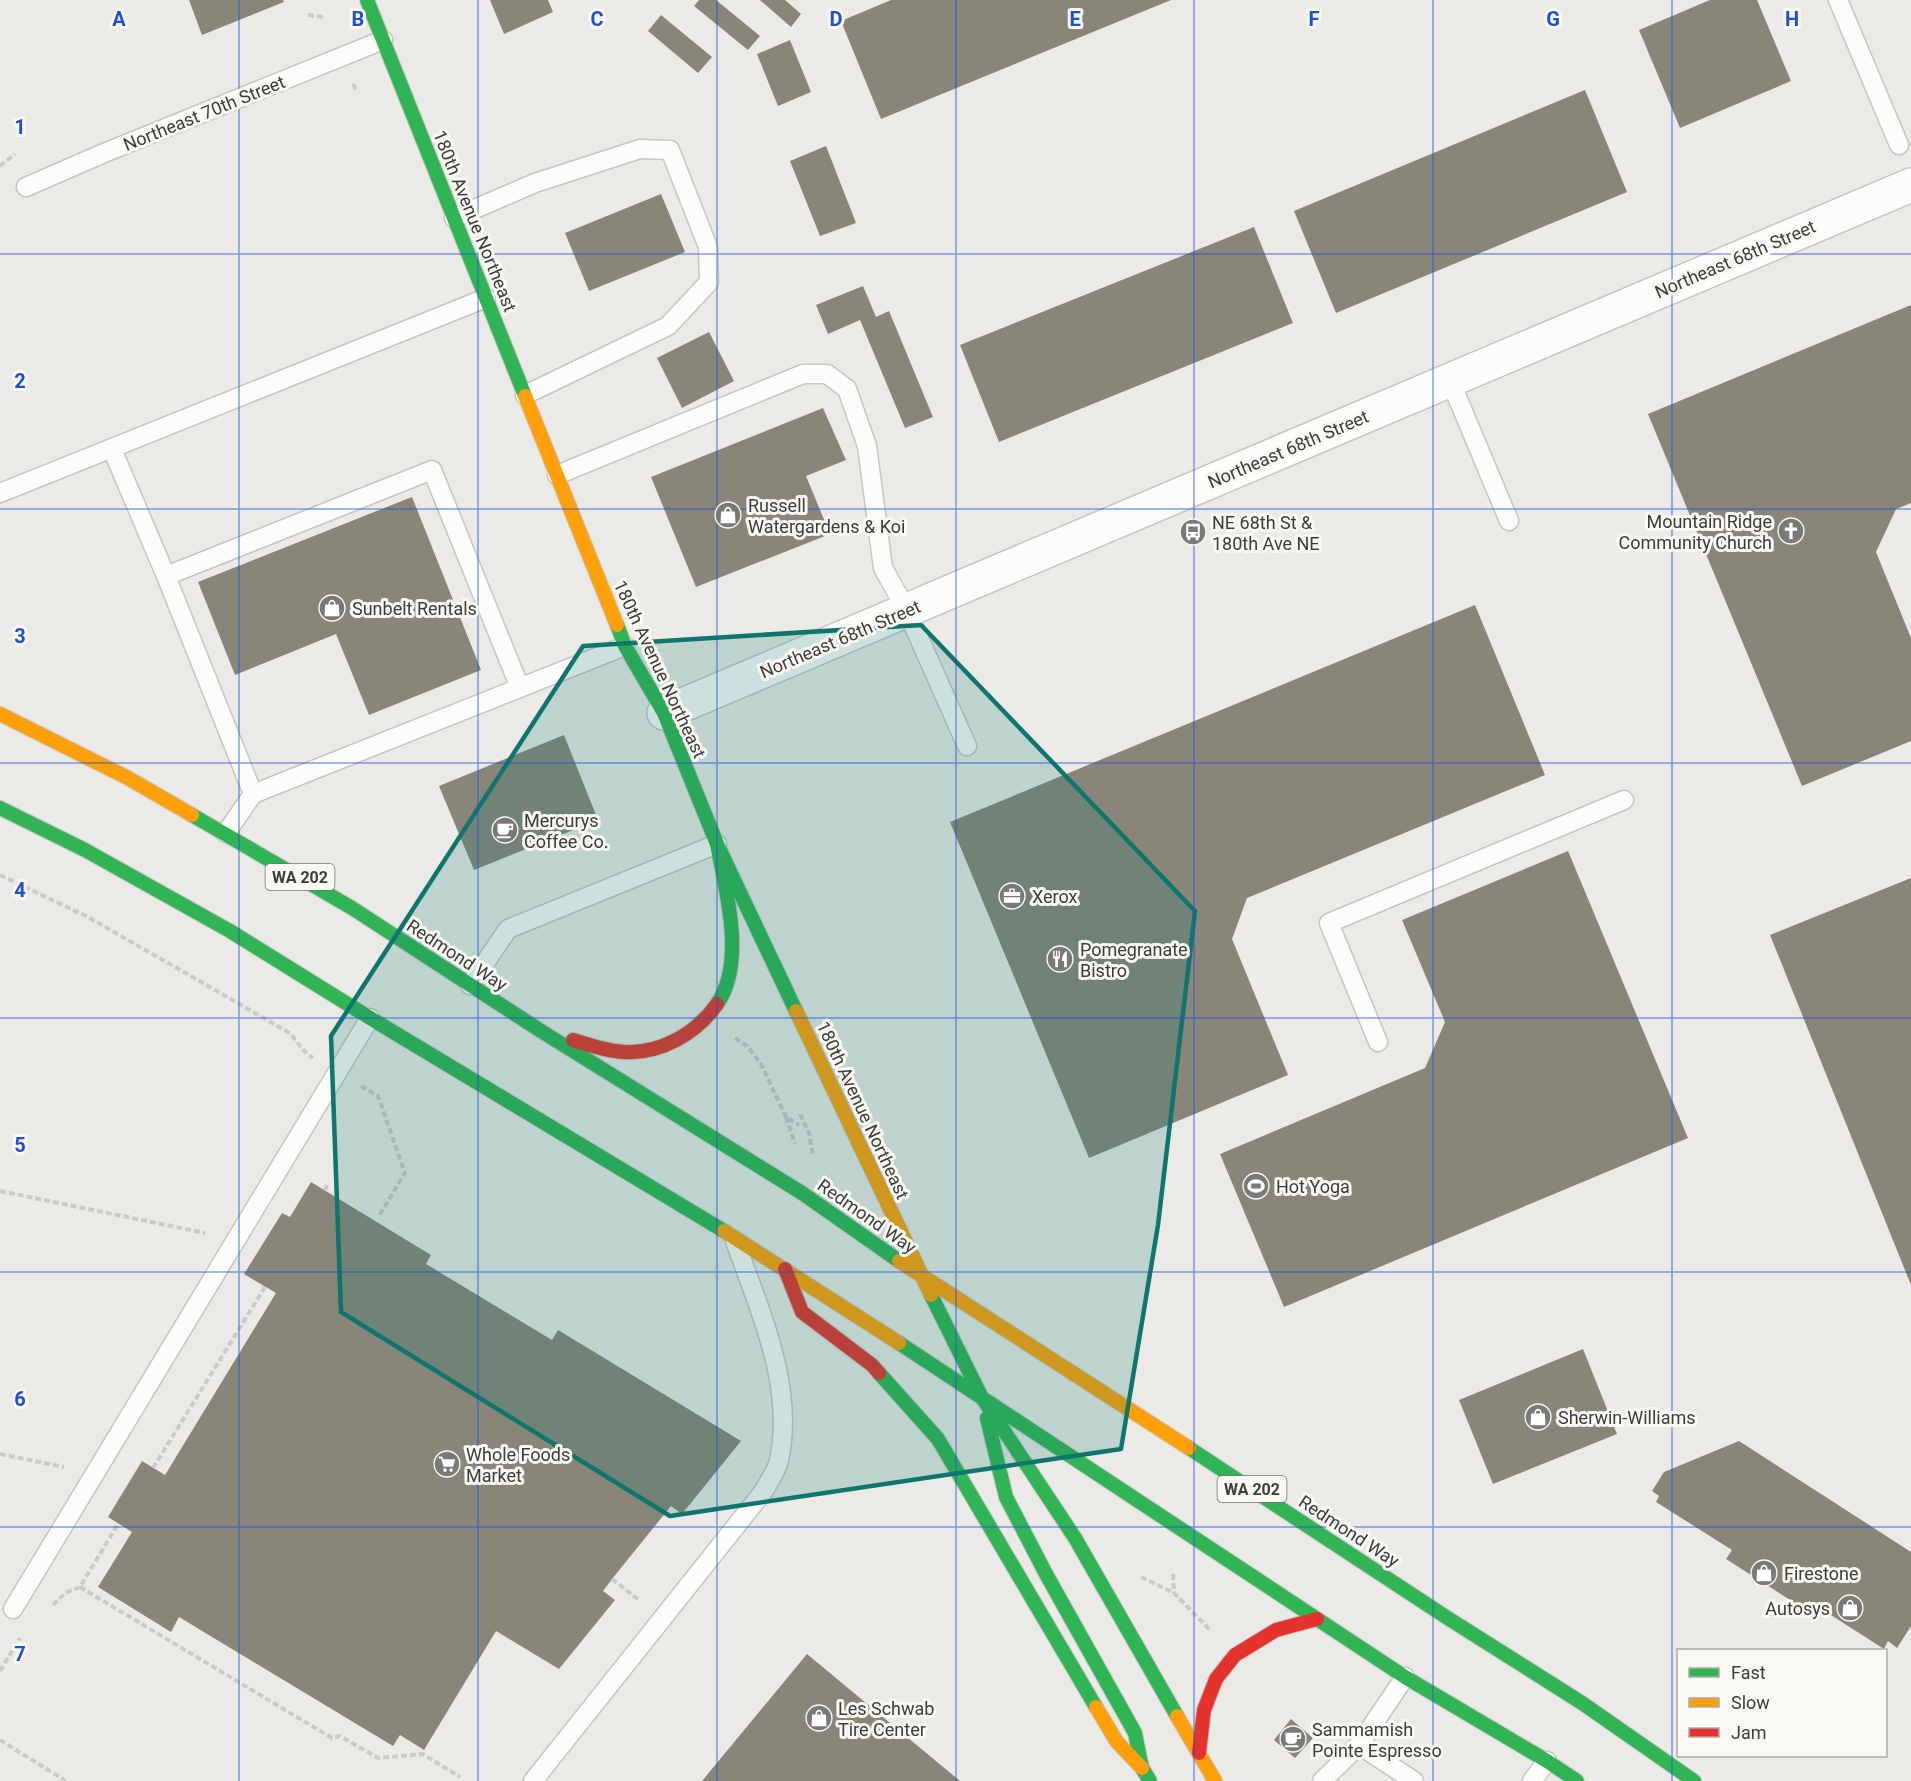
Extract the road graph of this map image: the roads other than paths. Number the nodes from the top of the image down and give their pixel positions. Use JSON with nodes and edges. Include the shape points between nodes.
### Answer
{"nodes":[{"id":1,"x":367,"y":0,"type":"edge"},
{"id":2,"x":1838,"y":0,"type":"edge"},
{"id":3,"x":382,"y":40,"type":"junction"},
{"id":4,"x":1899,"y":145,"type":"dead end"},
{"id":5,"x":1911,"y":185,"type":"edge"},
{"id":6,"x":26,"y":187,"type":"dead end"},
{"id":7,"x":454,"y":218,"type":"junction"},
{"id":8,"x":486,"y":298,"type":"junction"},
{"id":9,"x":1450,"y":380,"type":"junction"},
{"id":10,"x":525,"y":395,"type":"junction"},
{"id":11,"x":112,"y":449,"type":"junction"},
{"id":12,"x":557,"y":475,"type":"junction"},
{"id":13,"x":0,"y":493,"type":"edge"},
{"id":14,"x":1509,"y":522,"type":"dead end"},
{"id":15,"x":166,"y":576,"type":"junction"},
{"id":16,"x":907,"y":610,"type":"junction"},
{"id":17,"x":626,"y":646,"type":"junction"},
{"id":18,"x":520,"y":688,"type":"junction"},
{"id":19,"x":664,"y":713,"type":"junction"},
{"id":20,"x":0,"y":714,"type":"edge"},
{"id":21,"x":967,"y":746,"type":"dead end"},
{"id":22,"x":254,"y":795,"type":"junction"},
{"id":23,"x":1624,"y":800,"type":"dead end"},
{"id":24,"x":0,"y":808,"type":"edge"},
{"id":25,"x":226,"y":833,"type":"junction"},
{"id":26,"x":717,"y":844,"type":"junction"},
{"id":27,"x":471,"y":985,"type":"junction"},
{"id":28,"x":370,"y":1018,"type":"junction"},
{"id":29,"x":541,"y":1031,"type":"junction"},
{"id":30,"x":1378,"y":1042,"type":"dead end"},
{"id":31,"x":733,"y":1237,"type":"junction"},
{"id":32,"x":785,"y":1269,"type":"junction"},
{"id":33,"x":921,"y":1275,"type":"junction"},
{"id":34,"x":981,"y":1396,"type":"junction"},
{"id":35,"x":13,"y":1609,"type":"dead end"},
{"id":36,"x":1317,"y":1619,"type":"junction"},
{"id":37,"x":1405,"y":1677,"type":"junction"},
{"id":38,"x":1359,"y":1745,"type":"junction"},
{"id":39,"x":1199,"y":1753,"type":"junction"},
{"id":40,"x":1547,"y":1761,"type":"junction"},
{"id":41,"x":1142,"y":1768,"type":"junction"},
{"id":42,"x":1405,"y":1779,"type":"edge"},
{"id":43,"x":533,"y":1781,"type":"edge"},
{"id":44,"x":1150,"y":1781,"type":"edge"},
{"id":45,"x":1215,"y":1781,"type":"edge"},
{"id":46,"x":1322,"y":1781,"type":"edge"},
{"id":47,"x":1532,"y":1781,"type":"edge"},
{"id":48,"x":1577,"y":1781,"type":"edge"},
{"id":49,"x":1694,"y":1781,"type":"edge"}],
"edges":[{"from":1,"to":3,"type":"main road","name":"180th Avenue Northeast"},
{"from":2,"to":4,"type":"lane"},
{"from":3,"to":6,"type":"lane","name":"Northeast 70th Street"},
{"from":3,"to":7,"type":"main road","name":"180th Avenue Northeast"},
{"from":5,"to":9,"type":"street","name":"Northeast 68th Street"},
{"from":7,"to":8,"type":"main road","name":"180th Avenue Northeast"},
{"from":7,"to":10,"type":"lane","via":[[535,183],[640,148],[670,150],[708,247],[710,282],[668,326]]},
{"from":8,"to":10,"type":"main road","name":"180th Avenue Northeast"},
{"from":8,"to":11,"type":"lane"},
{"from":9,"to":14,"type":"lane"},
{"from":9,"to":16,"type":"street","name":"Northeast 68th Street"},
{"from":10,"to":12,"type":"main road","name":"180th Avenue Northeast"},
{"from":11,"to":13,"type":"lane"},
{"from":11,"to":15,"type":"lane"},
{"from":12,"to":16,"type":"lane","via":[[803,374],[827,374],[846,389],[867,446],[883,568]]},
{"from":12,"to":17,"type":"main road","name":"180th Avenue Northeast"},
{"from":15,"to":18,"type":"lane","via":[[432,470]]},
{"from":15,"to":22,"type":"lane"},
{"from":16,"to":19,"type":"street","name":"Northeast 68th Street"},
{"from":16,"to":21,"type":"lane"},
{"from":17,"to":18,"type":"lane"},
{"from":17,"to":19,"type":"main road","name":"180th Avenue Northeast"},
{"from":18,"to":22,"type":"lane"},
{"from":19,"to":26,"type":"main road","name":"180th Avenue Northeast"},
{"from":20,"to":25,"type":"main road","name":"Redmond Way","number":"WA 202","via":[[128,778]]},
{"from":22,"to":25,"type":"lane"},
{"from":23,"to":30,"type":"lane","via":[[1329,923]]},
{"from":24,"to":28,"type":"main road","via":[[85,850],[230,931]]},
{"from":25,"to":27,"type":"main road","name":"Redmond Way","number":"WA 202"},
{"from":26,"to":27,"type":"lane","via":[[508,929]]},
{"from":26,"to":29,"type":"main road","via":[[729,910],[730,958],[727,985],[698,1026],[657,1048],[628,1052]]},
{"from":26,"to":33,"type":"main road","name":"180th Avenue Northeast"},
{"from":27,"to":29,"type":"main road","name":"Redmond Way","number":"WA 202"},
{"from":28,"to":31,"type":"main road"},
{"from":28,"to":35,"type":"lane"},
{"from":29,"to":33,"type":"main road","name":"Redmond Way","number":"WA 202","via":[[802,1193]]},
{"from":31,"to":32,"type":"main road"},
{"from":31,"to":43,"type":"lane","via":[[771,1340],[781,1398],[783,1432],[779,1462],[763,1492]]},
{"from":32,"to":34,"type":"main road"},
{"from":32,"to":41,"type":"main road","via":[[802,1312],[872,1365],[938,1439],[1117,1742]]},
{"from":33,"to":34,"type":"main road","name":"180th Avenue Northeast"},
{"from":33,"to":49,"type":"main road","name":"Redmond Way","number":"WA 202","via":[[1582,1703]]},
{"from":34,"to":36,"type":"main road"},
{"from":34,"to":39,"type":"main road","via":[[1075,1538]]},
{"from":34,"to":41,"type":"main road","via":[[1006,1497],[1135,1732]]},
{"from":36,"to":37,"type":"main road"},
{"from":36,"to":39,"type":"main road","via":[[1276,1630],[1234,1655],[1216,1678],[1204,1710]]},
{"from":37,"to":38,"type":"lane"},
{"from":37,"to":40,"type":"main road"},
{"from":38,"to":42,"type":"lane"},
{"from":38,"to":46,"type":"lane"},
{"from":39,"to":45,"type":"main road"},
{"from":40,"to":47,"type":"lane"},
{"from":40,"to":48,"type":"main road"},
{"from":41,"to":44,"type":"main road"}]}
